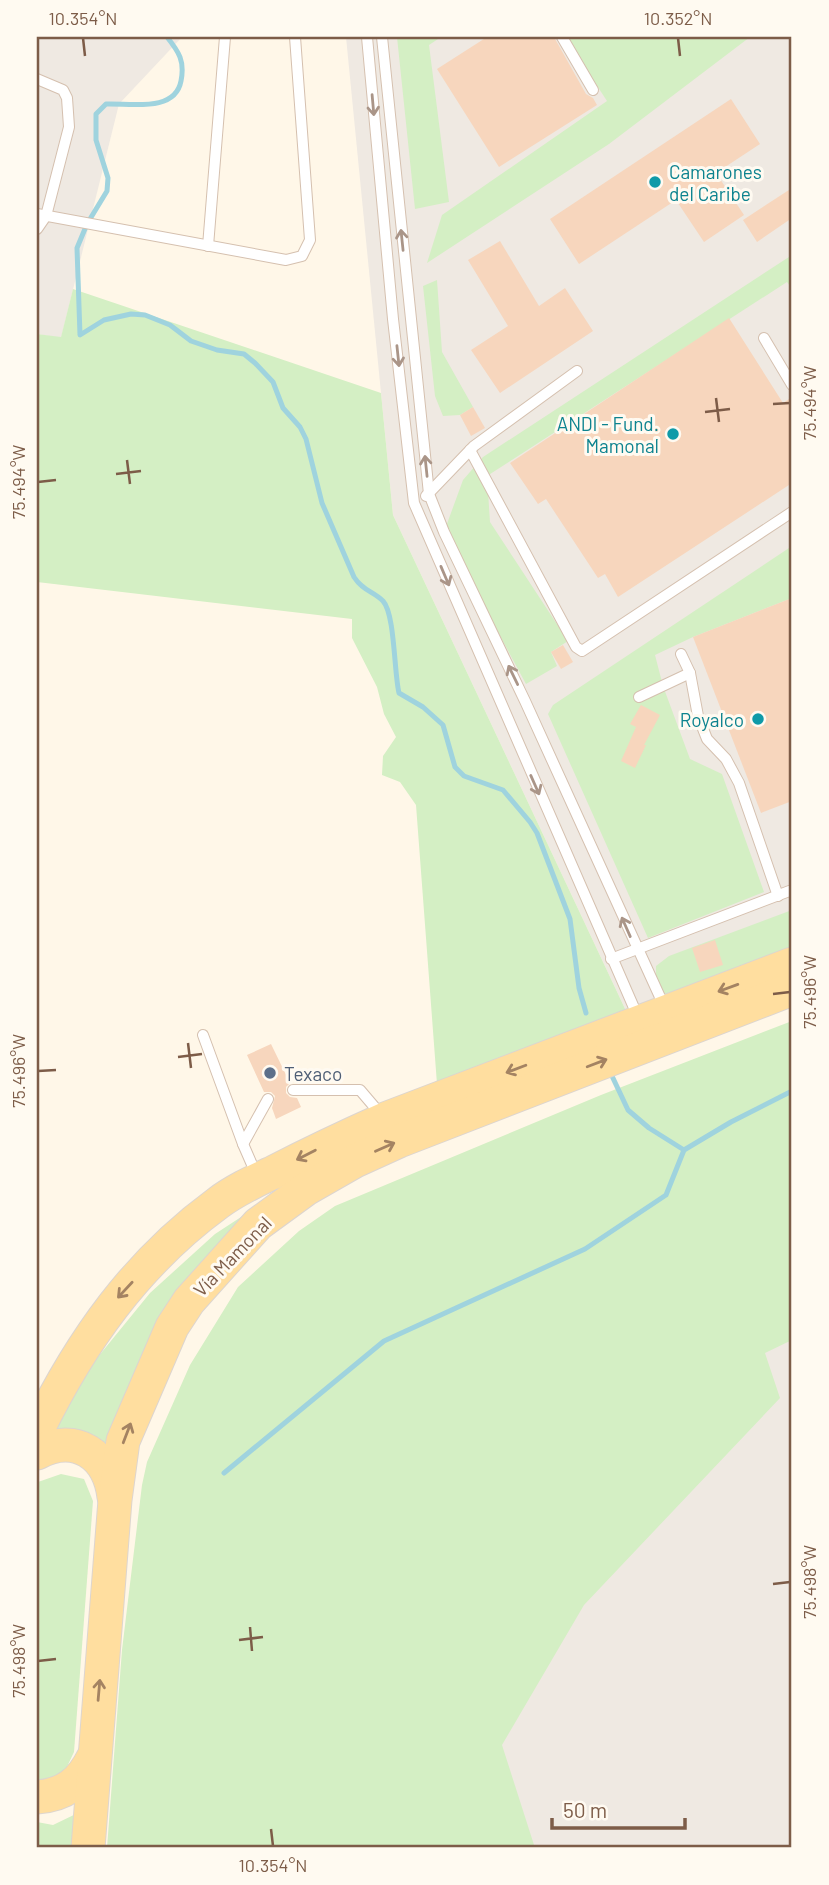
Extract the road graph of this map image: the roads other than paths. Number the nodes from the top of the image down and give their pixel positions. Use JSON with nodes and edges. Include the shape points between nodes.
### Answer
{"nodes":[{"id":1,"x":225,"y":37,"type":"edge"},
{"id":2,"x":295,"y":37,"type":"edge"},
{"id":3,"x":367,"y":37,"type":"edge"},
{"id":4,"x":382,"y":37,"type":"edge"},
{"id":5,"x":562,"y":37,"type":"edge"},
{"id":6,"x":37,"y":79,"type":"edge"},
{"id":7,"x":593,"y":90,"type":"dead end"},
{"id":8,"x":41,"y":215,"type":"edge"},
{"id":9,"x":37,"y":229,"type":"edge"},
{"id":10,"x":208,"y":246,"type":"junction"},
{"id":11,"x":410,"y":318,"type":"junction"},
{"id":12,"x":393,"y":319,"type":"junction"},
{"id":13,"x":764,"y":338,"type":"dead end"},
{"id":14,"x":577,"y":371,"type":"dead end"},
{"id":15,"x":792,"y":385,"type":"edge"},
{"id":16,"x":470,"y":450,"type":"junction"},
{"id":17,"x":429,"y":494,"type":"junction"},
{"id":18,"x":414,"y":503,"type":"junction"},
{"id":19,"x":792,"y":512,"type":"edge"},
{"id":20,"x":681,"y":654,"type":"dead end"},
{"id":21,"x":690,"y":673,"type":"junction"},
{"id":22,"x":639,"y":696,"type":"dead end"},
{"id":23,"x":525,"y":701,"type":"junction"},
{"id":24,"x":504,"y":713,"type":"junction"},
{"id":25,"x":792,"y":891,"type":"edge"},
{"id":26,"x":778,"y":896,"type":"junction"},
{"id":27,"x":637,"y":950,"type":"junction"},
{"id":28,"x":611,"y":959,"type":"junction"},
{"id":29,"x":792,"y":964,"type":"edge"},
{"id":30,"x":792,"y":989,"type":"edge"},
{"id":31,"x":653,"y":1016,"type":"junction"},
{"id":32,"x":203,"y":1035,"type":"dead end"},
{"id":33,"x":293,"y":1090,"type":"dead end"},
{"id":34,"x":268,"y":1100,"type":"dead end"},
{"id":35,"x":385,"y":1119,"type":"junction"},
{"id":36,"x":243,"y":1144,"type":"junction"},
{"id":37,"x":258,"y":1180,"type":"junction"},
{"id":38,"x":37,"y":1431,"type":"edge"},
{"id":39,"x":37,"y":1453,"type":"edge"},
{"id":40,"x":115,"y":1500,"type":"junction"},
{"id":41,"x":93,"y":1758,"type":"junction"},
{"id":42,"x":37,"y":1797,"type":"edge"},
{"id":43,"x":88,"y":1848,"type":"edge"}],
"edges":[{"from":1,"to":10,"type":"lane"},
{"from":2,"to":10,"type":"lane","via":[[310,240],[302,257],[286,260]]},
{"from":3,"to":12,"type":"lane","one_way":true},
{"from":11,"to":4,"type":"lane","one_way":true},
{"from":5,"to":7,"type":"lane"},
{"from":6,"to":8,"type":"lane","via":[[63,90],[69,110],[69,127]]},
{"from":8,"to":9,"type":"lane"},
{"from":8,"to":10,"type":"lane"},
{"from":11,"to":12,"type":"lane"},
{"from":17,"to":11,"type":"lane","one_way":true},
{"from":12,"to":18,"type":"lane","one_way":true},
{"from":13,"to":15,"type":"lane"},
{"from":14,"to":16,"type":"lane"},
{"from":16,"to":17,"type":"lane"},
{"from":16,"to":19,"type":"lane","via":[[576,648],[582,651]]},
{"from":17,"to":18,"type":"lane"},
{"from":23,"to":17,"type":"lane","one_way":true},
{"from":18,"to":24,"type":"lane","one_way":true},
{"from":20,"to":21,"type":"lane"},
{"from":21,"to":22,"type":"lane"},
{"from":21,"to":26,"type":"lane","via":[[707,739],[726,759],[739,783]]},
{"from":23,"to":24,"type":"lane"},
{"from":27,"to":23,"type":"lane","one_way":true},
{"from":24,"to":28,"type":"lane","one_way":true},
{"from":25,"to":26,"type":"lane"},
{"from":26,"to":27,"type":"lane"},
{"from":27,"to":28,"type":"lane"},
{"from":27,"to":31,"type":"lane"},
{"from":28,"to":31,"type":"lane"},
{"from":29,"to":31,"type":"main road","name":"Vía Mamonal","one_way":true},
{"from":40,"to":30,"type":"main road","name":"Vía Mamonal","one_way":true,"via":[[123,1441],[173,1327],[189,1301],[258,1224],[355,1161],[399,1141]]},
{"from":31,"to":35,"type":"main road","name":"Vía Mamonal","one_way":true},
{"from":32,"to":36,"type":"lane"},
{"from":33,"to":35,"type":"lane","via":[[360,1090]]},
{"from":34,"to":36,"type":"lane"},
{"from":35,"to":37,"type":"main road","name":"Vía Mamonal","one_way":true},
{"from":36,"to":37,"type":"lane"},
{"from":37,"to":38,"type":"main road","name":"Vía Mamonal","one_way":true,"via":[[219,1202],[182,1232],[118,1296],[59,1386]]},
{"from":39,"to":40,"type":"main road","via":[[66,1444],[96,1456],[113,1483]]},
{"from":41,"to":40,"type":"main road","name":"Vía Mamonal","one_way":true},
{"from":41,"to":42,"type":"main road","via":[[77,1783],[57,1794]]},
{"from":41,"to":43,"type":"main road","name":"Vía Mamonal"}]}
